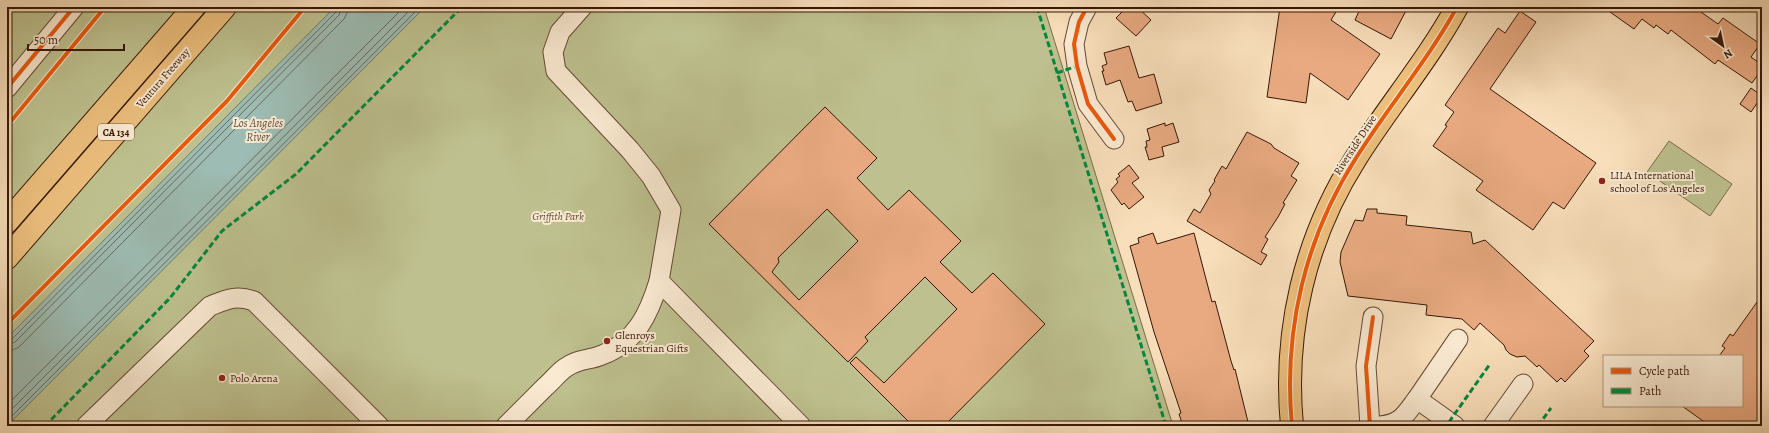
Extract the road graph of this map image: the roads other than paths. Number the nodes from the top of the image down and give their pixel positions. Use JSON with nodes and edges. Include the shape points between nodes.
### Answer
{"nodes":[{"id":1,"x":74,"y":7,"type":"edge"},
{"id":2,"x":176,"y":7,"type":"edge"},
{"id":3,"x":194,"y":7,"type":"edge"},
{"id":4,"x":206,"y":7,"type":"edge"},
{"id":5,"x":225,"y":7,"type":"edge"},
{"id":6,"x":582,"y":7,"type":"edge"},
{"id":7,"x":1087,"y":7,"type":"edge"},
{"id":8,"x":1457,"y":7,"type":"edge"},
{"id":9,"x":7,"y":88,"type":"edge"},
{"id":10,"x":1114,"y":139,"type":"dead end"},
{"id":11,"x":7,"y":201,"type":"edge"},
{"id":12,"x":7,"y":222,"type":"edge"},
{"id":13,"x":7,"y":238,"type":"edge"},
{"id":14,"x":7,"y":258,"type":"edge"},
{"id":15,"x":660,"y":281,"type":"junction"},
{"id":16,"x":1373,"y":317,"type":"dead end"},
{"id":17,"x":1458,"y":340,"type":"dead end"},
{"id":18,"x":1523,"y":384,"type":"dead end"},
{"id":19,"x":1418,"y":399,"type":"junction"},
{"id":20,"x":86,"y":426,"type":"edge"},
{"id":21,"x":379,"y":426,"type":"edge"},
{"id":22,"x":506,"y":426,"type":"edge"},
{"id":23,"x":801,"y":426,"type":"edge"},
{"id":24,"x":1292,"y":426,"type":"edge"},
{"id":25,"x":1370,"y":426,"type":"edge"},
{"id":26,"x":1380,"y":426,"type":"edge"},
{"id":27,"x":1455,"y":426,"type":"edge"},
{"id":28,"x":1493,"y":426,"type":"edge"}],
"edges":[{"from":1,"to":9,"type":"street"},
{"from":2,"to":11,"type":"main road"},
{"from":3,"to":12,"type":"main road"},
{"from":4,"to":13,"type":"main road"},
{"from":5,"to":14,"type":"main road","name":"Ventura Freeway","number":"CA 134"},
{"from":6,"to":15,"type":"street","via":[[560,32],[554,52],[556,71],[634,155],[651,176],[671,210]]},
{"from":7,"to":10,"type":"street","via":[[1079,22],[1074,44],[1077,66],[1088,104]]},
{"from":8,"to":24,"type":"main road","name":"Riverside Drive","via":[[1448,24],[1357,156],[1339,186],[1315,240],[1303,277],[1294,324],[1291,360]]},
{"from":15,"to":22,"type":"street","via":[[651,307],[629,338],[615,350],[577,360],[564,369]]},
{"from":15,"to":23,"type":"street"},
{"from":16,"to":25,"type":"street","via":[[1366,366]]},
{"from":17,"to":19,"type":"street"},
{"from":18,"to":28,"type":"street"},
{"from":19,"to":26,"type":"street","via":[[1397,423]]},
{"from":19,"to":27,"type":"street"},
{"from":20,"to":21,"type":"street","via":[[210,306],[242,297],[254,301]]}]}
